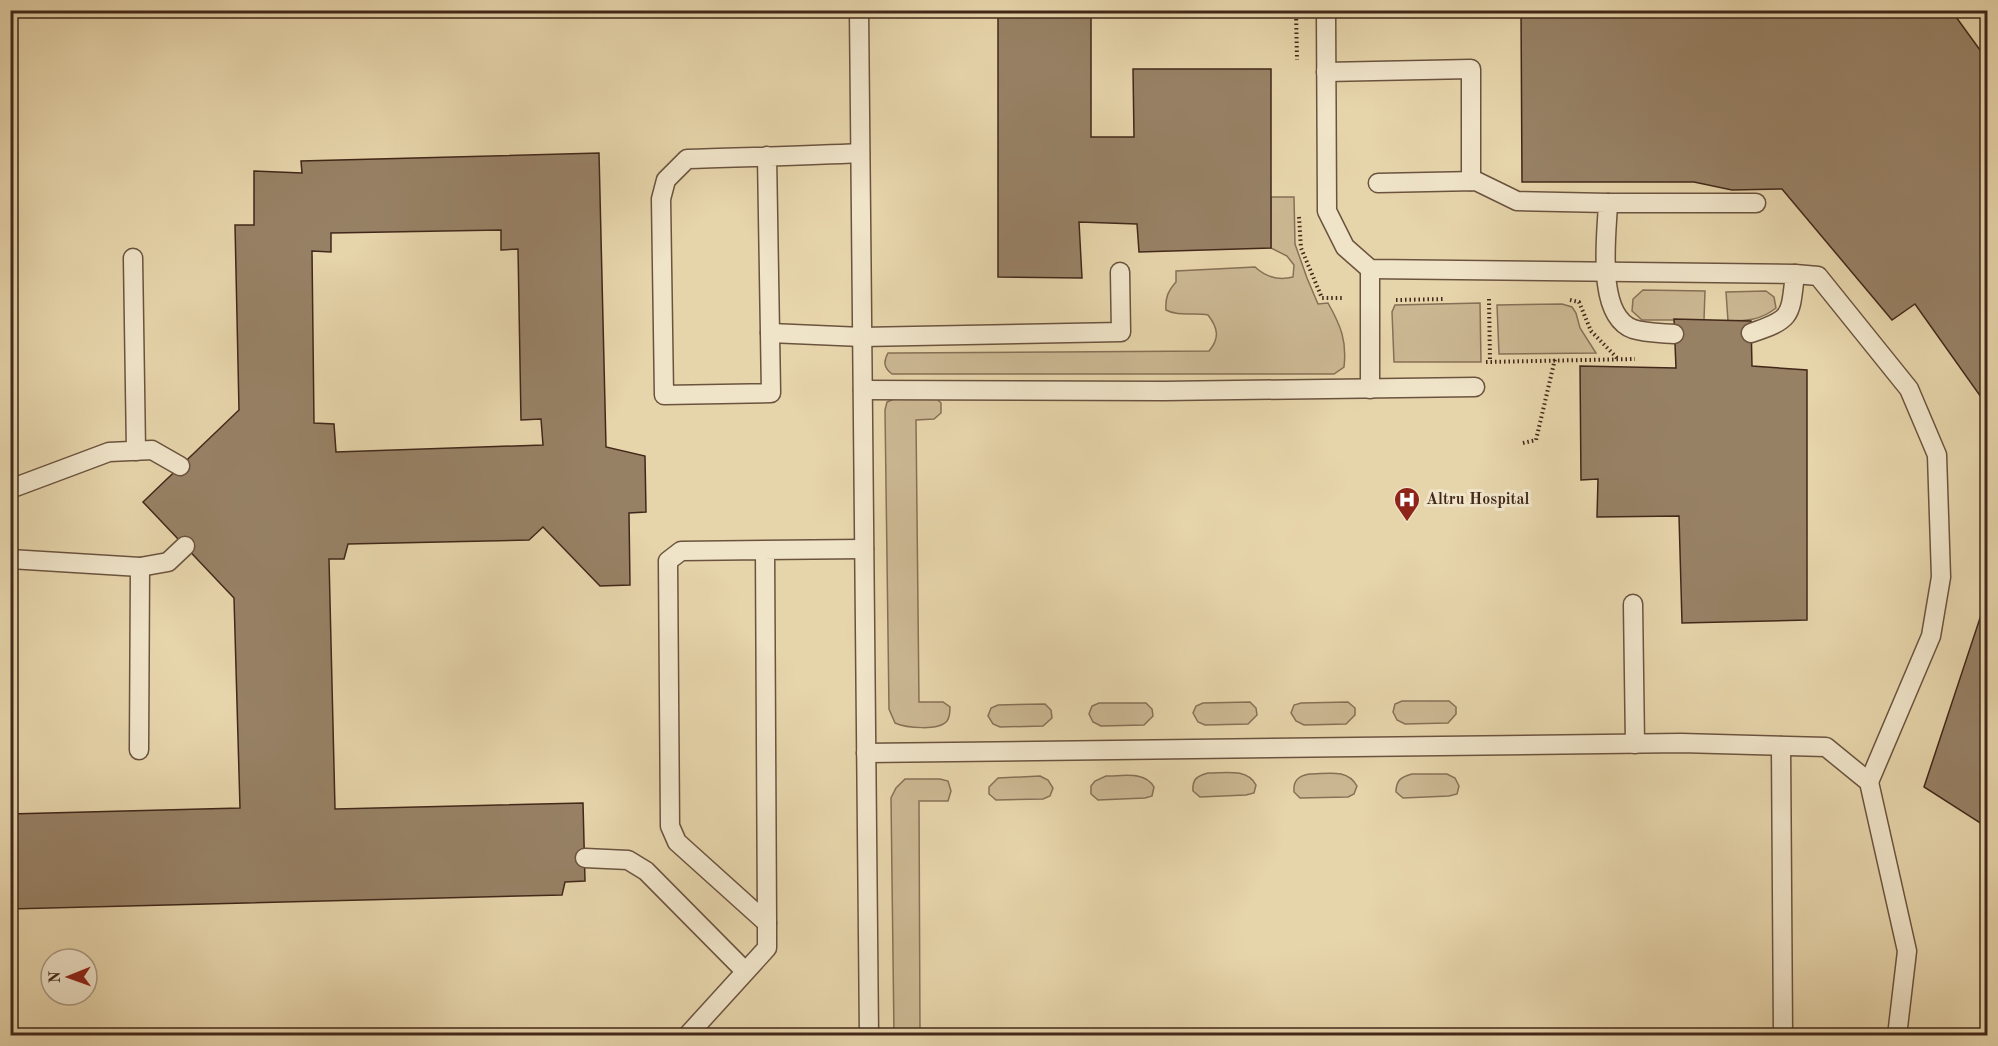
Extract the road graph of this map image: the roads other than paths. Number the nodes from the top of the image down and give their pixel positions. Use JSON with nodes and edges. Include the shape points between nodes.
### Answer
{"nodes":[{"id":1,"x":859,"y":10,"type":"edge"},
{"id":2,"x":1326,"y":10,"type":"edge"},
{"id":3,"x":1326,"y":72,"type":"junction"},
{"id":4,"x":860,"y":153,"type":"junction"},
{"id":5,"x":767,"y":156,"type":"junction"},
{"id":6,"x":1471,"y":181,"type":"junction"},
{"id":7,"x":1378,"y":183,"type":"dead end"},
{"id":8,"x":1608,"y":203,"type":"junction"},
{"id":9,"x":1756,"y":203,"type":"dead end"},
{"id":10,"x":133,"y":258,"type":"dead end"},
{"id":11,"x":1370,"y":269,"type":"junction"},
{"id":12,"x":1120,"y":272,"type":"dead end"},
{"id":13,"x":1605,"y":273,"type":"junction"},
{"id":14,"x":1795,"y":274,"type":"junction"},
{"id":15,"x":770,"y":333,"type":"junction"},
{"id":16,"x":1751,"y":333,"type":"dead end"},
{"id":17,"x":1674,"y":334,"type":"dead end"},
{"id":18,"x":862,"y":337,"type":"junction"},
{"id":19,"x":1475,"y":387,"type":"dead end"},
{"id":20,"x":1370,"y":389,"type":"junction"},
{"id":21,"x":863,"y":390,"type":"junction"},
{"id":22,"x":136,"y":451,"type":"junction"},
{"id":23,"x":180,"y":466,"type":"dead end"},
{"id":24,"x":10,"y":489,"type":"edge"},
{"id":25,"x":185,"y":546,"type":"dead end"},
{"id":26,"x":864,"y":549,"type":"junction"},
{"id":27,"x":765,"y":550,"type":"junction"},
{"id":28,"x":10,"y":559,"type":"edge"},
{"id":29,"x":140,"y":567,"type":"junction"},
{"id":30,"x":1633,"y":604,"type":"dead end"},
{"id":31,"x":1635,"y":744,"type":"junction"},
{"id":32,"x":1781,"y":746,"type":"junction"},
{"id":33,"x":139,"y":750,"type":"dead end"},
{"id":34,"x":866,"y":753,"type":"junction"},
{"id":35,"x":1869,"y":782,"type":"junction"},
{"id":36,"x":585,"y":858,"type":"dead end"},
{"id":37,"x":767,"y":923,"type":"junction"},
{"id":38,"x":745,"y":971,"type":"junction"},
{"id":39,"x":687,"y":1035,"type":"edge"},
{"id":40,"x":869,"y":1035,"type":"edge"},
{"id":41,"x":1783,"y":1035,"type":"edge"},
{"id":42,"x":1897,"y":1035,"type":"edge"}],
"edges":[{"from":1,"to":4,"type":"lane"},
{"from":2,"to":3,"type":"lane"},
{"from":3,"to":6,"type":"lane","via":[[1471,69]]},
{"from":3,"to":11,"type":"lane","via":[[1327,211],[1345,247]]},
{"from":4,"to":5,"type":"lane"},
{"from":4,"to":18,"type":"lane"},
{"from":5,"to":15,"type":"lane"},
{"from":5,"to":15,"type":"lane","via":[[687,159],[666,180],[661,199],[664,395],[771,393]]},
{"from":6,"to":7,"type":"lane"},
{"from":6,"to":8,"type":"lane","via":[[1517,201]]},
{"from":8,"to":9,"type":"lane"},
{"from":8,"to":13,"type":"lane"},
{"from":10,"to":22,"type":"lane"},
{"from":11,"to":13,"type":"lane"},
{"from":11,"to":20,"type":"lane"},
{"from":12,"to":18,"type":"lane","via":[[1121,332]]},
{"from":13,"to":14,"type":"lane"},
{"from":13,"to":17,"type":"lane","via":[[1610,301],[1632,329]]},
{"from":14,"to":16,"type":"lane","via":[[1791,309],[1778,324]]},
{"from":14,"to":35,"type":"lane","via":[[1818,276],[1909,389],[1937,455],[1941,577],[1931,636]]},
{"from":15,"to":18,"type":"lane"},
{"from":18,"to":21,"type":"lane"},
{"from":19,"to":20,"type":"lane"},
{"from":20,"to":21,"type":"lane"},
{"from":21,"to":26,"type":"lane"},
{"from":22,"to":23,"type":"lane","via":[[152,450]]},
{"from":22,"to":24,"type":"lane","via":[[109,452]]},
{"from":25,"to":29,"type":"lane","via":[[168,562]]},
{"from":26,"to":27,"type":"lane"},
{"from":26,"to":34,"type":"lane"},
{"from":27,"to":37,"type":"lane"},
{"from":27,"to":37,"type":"lane","via":[[681,551],[668,561],[670,826],[677,842]]},
{"from":28,"to":29,"type":"lane"},
{"from":29,"to":33,"type":"lane"},
{"from":30,"to":31,"type":"lane"},
{"from":31,"to":32,"type":"lane"},
{"from":31,"to":34,"type":"lane"},
{"from":32,"to":35,"type":"lane","via":[[1826,747]]},
{"from":32,"to":41,"type":"lane"},
{"from":34,"to":40,"type":"lane"},
{"from":35,"to":42,"type":"lane","via":[[1906,951]]},
{"from":36,"to":38,"type":"lane","via":[[628,860],[646,871]]},
{"from":37,"to":38,"type":"lane","via":[[767,948]]},
{"from":38,"to":39,"type":"lane"}]}
